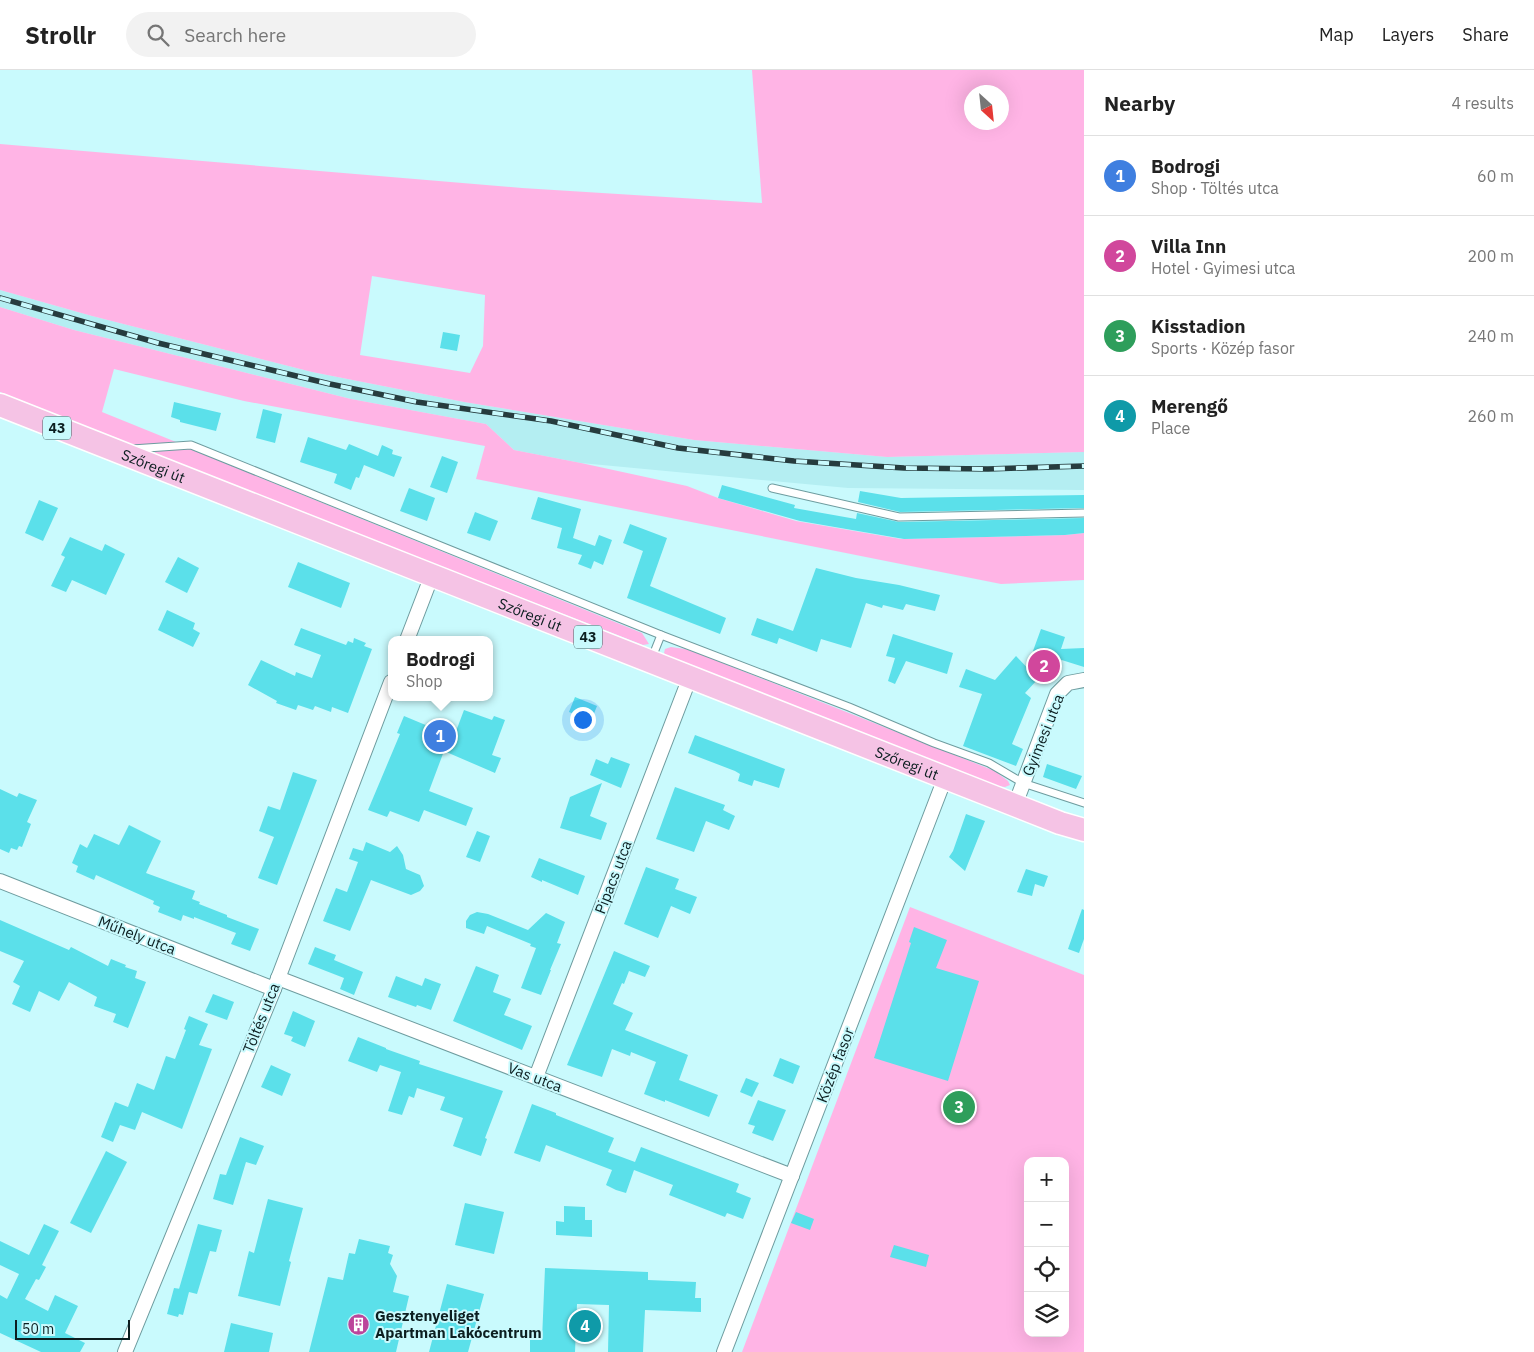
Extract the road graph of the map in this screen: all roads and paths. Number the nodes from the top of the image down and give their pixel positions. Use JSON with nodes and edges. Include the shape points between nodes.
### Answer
{"nodes":[{"id":1,"x":0,"y":405,"type":"edge"},
{"id":2,"x":115,"y":451,"type":"junction"},
{"id":3,"x":772,"y":488,"type":"dead end"},
{"id":4,"x":1084,"y":513,"type":"edge"},
{"id":5,"x":432,"y":575,"type":"junction"},
{"id":6,"x":661,"y":635,"type":"junction"},
{"id":7,"x":409,"y":636,"type":"edge"},
{"id":8,"x":650,"y":661,"type":"junction"},
{"id":9,"x":690,"y":677,"type":"junction"},
{"id":10,"x":1084,"y":680,"type":"edge"},
{"id":11,"x":388,"y":690,"type":"edge"},
{"id":12,"x":945,"y":778,"type":"junction"},
{"id":13,"x":1023,"y":783,"type":"junction"},
{"id":14,"x":1084,"y":803,"type":"edge"},
{"id":15,"x":1016,"y":805,"type":"junction"},
{"id":16,"x":1060,"y":823,"type":"junction"},
{"id":17,"x":1084,"y":830,"type":"edge"},
{"id":18,"x":1084,"y":838,"type":"edge"},
{"id":19,"x":0,"y":881,"type":"edge"},
{"id":20,"x":276,"y":984,"type":"junction"},
{"id":21,"x":536,"y":1077,"type":"junction"},
{"id":22,"x":792,"y":1176,"type":"junction"},
{"id":23,"x":125,"y":1352,"type":"edge"},
{"id":24,"x":724,"y":1352,"type":"edge"}],
"edges":[{"from":1,"to":2,"type":"main road","name":"Szőregi út","number":"43"},
{"from":2,"to":5,"type":"main road","name":"Szőregi út","number":"43"},
{"from":2,"to":6,"type":"lane","via":[[191,445]]},
{"from":3,"to":4,"type":"lane","via":[[899,517]]},
{"from":5,"to":7,"type":"street"},
{"from":5,"to":8,"type":"main road","name":"Szőregi út","number":"43"},
{"from":6,"to":8,"type":"lane"},
{"from":6,"to":13,"type":"lane","via":[[990,763]]},
{"from":8,"to":9,"type":"main road","name":"Szőregi út","number":"43"},
{"from":9,"to":12,"type":"main road","name":"Szőregi út","number":"43"},
{"from":9,"to":21,"type":"street","name":"Pipacs utca"},
{"from":10,"to":13,"type":"street","name":"Gyimesi utca","via":[[1068,683],[1057,694]]},
{"from":11,"to":20,"type":"street","name":"Töltés utca"},
{"from":12,"to":15,"type":"main road","name":"Szőregi út","number":"43"},
{"from":12,"to":22,"type":"street","name":"Közép fasor"},
{"from":13,"to":14,"type":"lane"},
{"from":13,"to":15,"type":"street","name":"Gyimesi utca"},
{"from":15,"to":16,"type":"main road","name":"Szőregi út","number":"43"},
{"from":16,"to":17,"type":"main road","name":"Szőregi út","number":"43"},
{"from":16,"to":18,"type":"main road","name":"Szőregi út","number":"43"},
{"from":19,"to":20,"type":"street","name":"Műhely utca"},
{"from":20,"to":21,"type":"street","name":"Vas utca"},
{"from":20,"to":23,"type":"street","name":"Töltés utca"},
{"from":21,"to":22,"type":"street","name":"Vas utca"},
{"from":22,"to":24,"type":"street","name":"Közép fasor"}]}
